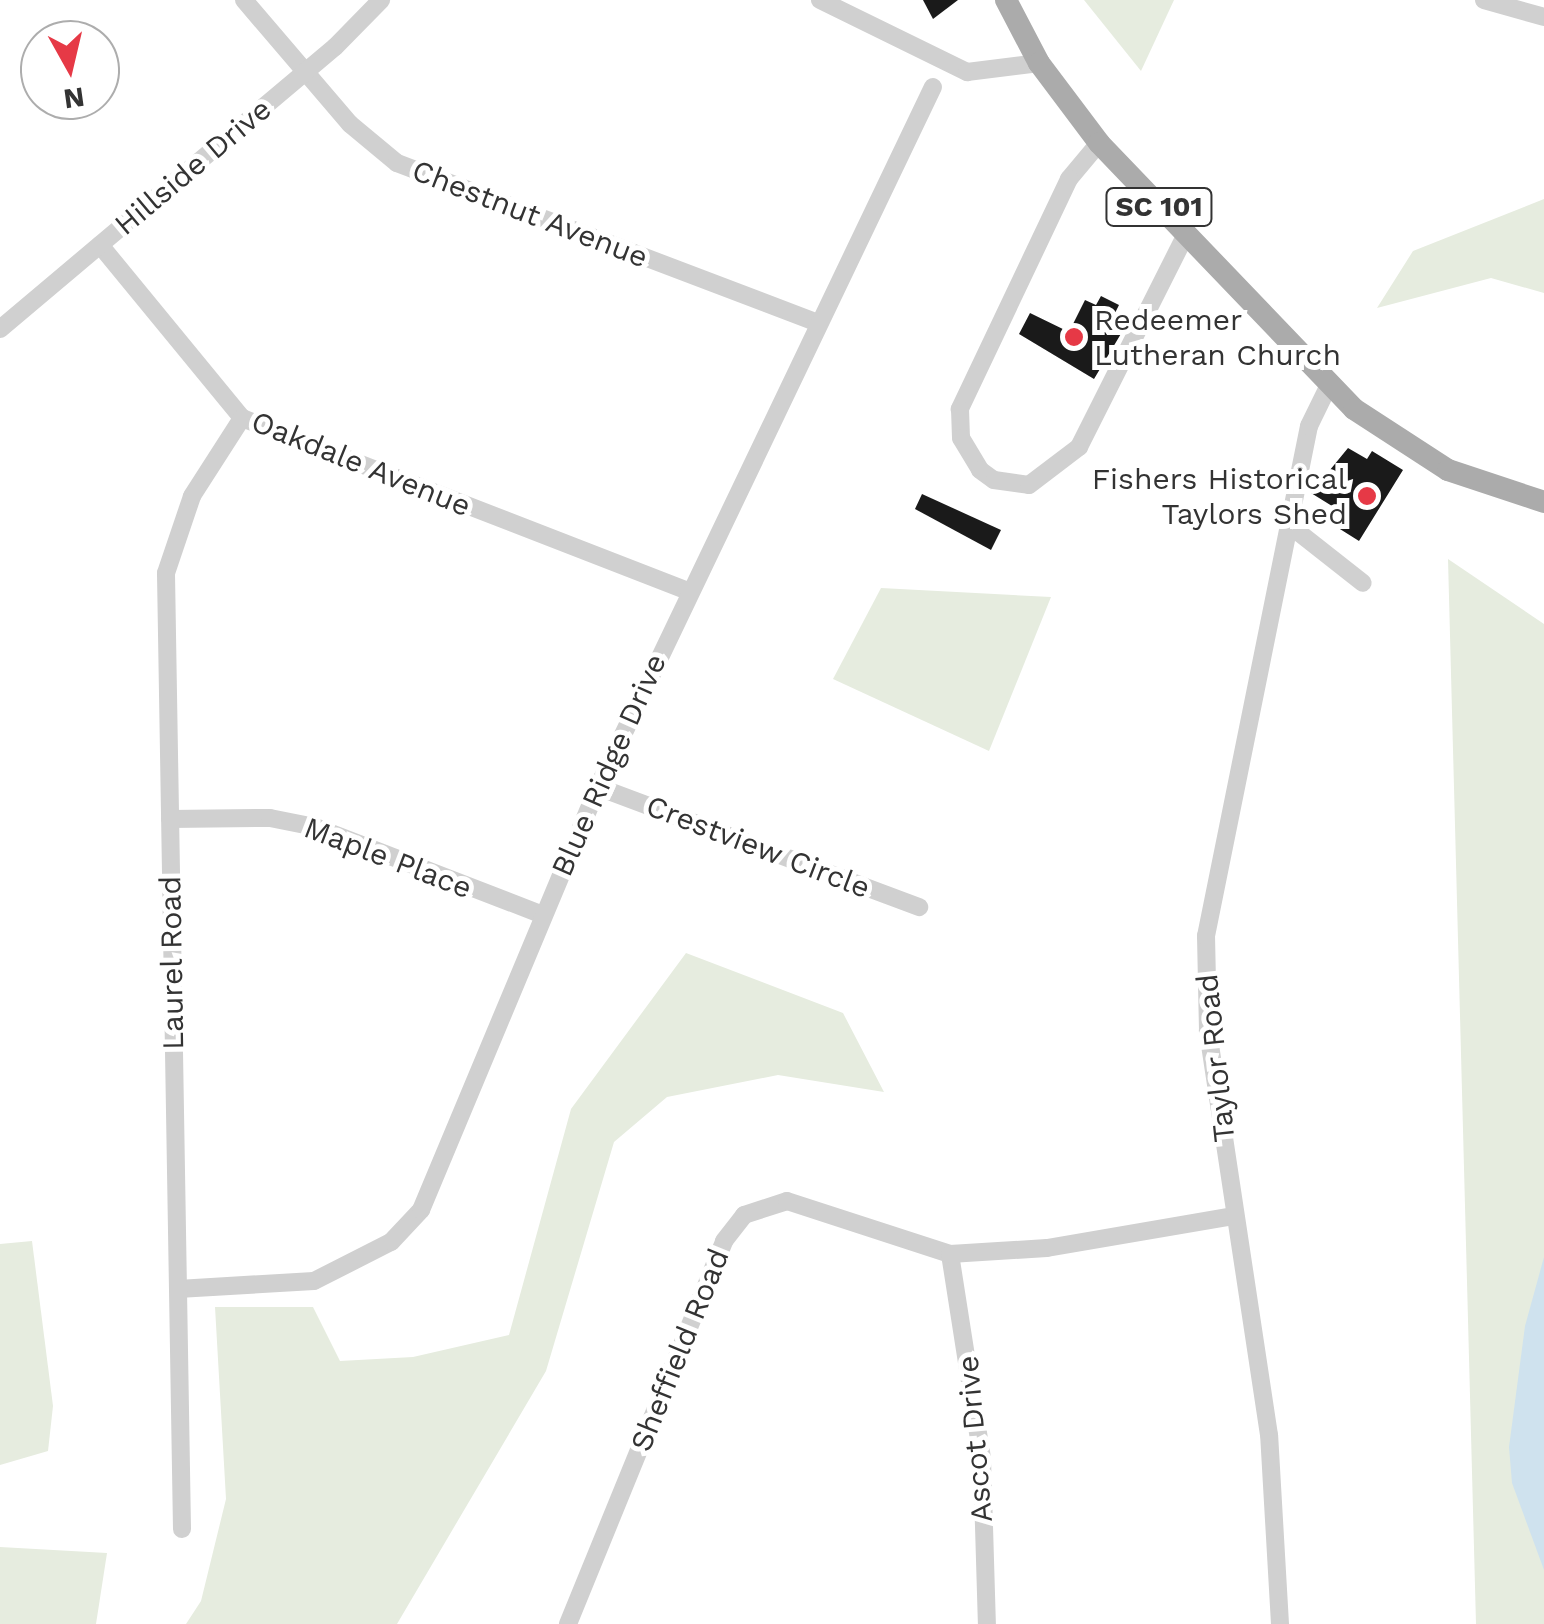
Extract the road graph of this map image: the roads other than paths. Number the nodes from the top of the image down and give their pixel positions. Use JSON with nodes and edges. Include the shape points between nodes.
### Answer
{"nodes":[{"id":1,"x":244,"y":0,"type":"edge"},
{"id":2,"x":381,"y":0,"type":"edge"},
{"id":3,"x":820,"y":0,"type":"edge"},
{"id":4,"x":1006,"y":0,"type":"edge"},
{"id":5,"x":1484,"y":0,"type":"edge"},
{"id":6,"x":1544,"y":17,"type":"edge"},
{"id":7,"x":1038,"y":63,"type":"junction"},
{"id":8,"x":306,"y":71,"type":"junction"},
{"id":9,"x":933,"y":87,"type":"dead end"},
{"id":10,"x":1099,"y":143,"type":"junction"},
{"id":11,"x":1186,"y":234,"type":"junction"},
{"id":12,"x":100,"y":245,"type":"junction"},
{"id":13,"x":818,"y":324,"type":"junction"},
{"id":14,"x":0,"y":329,"type":"edge"},
{"id":15,"x":1330,"y":383,"type":"junction"},
{"id":16,"x":242,"y":418,"type":"junction"},
{"id":17,"x":1544,"y":502,"type":"edge"},
{"id":18,"x":1288,"y":524,"type":"junction"},
{"id":19,"x":1363,"y":582,"type":"dead end"},
{"id":20,"x":688,"y":591,"type":"junction"},
{"id":21,"x":598,"y":787,"type":"junction"},
{"id":22,"x":170,"y":820,"type":"junction"},
{"id":23,"x":918,"y":907,"type":"dead end"},
{"id":24,"x":543,"y":915,"type":"junction"},
{"id":25,"x":1234,"y":1216,"type":"junction"},
{"id":26,"x":950,"y":1254,"type":"junction"},
{"id":27,"x":178,"y":1290,"type":"junction"},
{"id":28,"x":182,"y":1528,"type":"dead end"},
{"id":29,"x":568,"y":1624,"type":"edge"},
{"id":30,"x":987,"y":1624,"type":"edge"},
{"id":31,"x":1280,"y":1624,"type":"edge"}],
"edges":[{"from":1,"to":8,"type":"street","name":"Chestnut Avenue"},
{"from":2,"to":8,"type":"street","name":"Hillside Drive"},
{"from":3,"to":7,"type":"street","via":[[967,72]]},
{"from":4,"to":7,"type":"main road","number":"SC 101"},
{"from":5,"to":6,"type":"street"},
{"from":7,"to":10,"type":"main road","number":"SC 101"},
{"from":8,"to":12,"type":"street","name":"Hillside Drive"},
{"from":8,"to":13,"type":"street","name":"Chestnut Avenue","via":[[350,124],[414,172]]},
{"from":9,"to":13,"type":"street","name":"Blue Ridge Drive"},
{"from":10,"to":11,"type":"main road","number":"SC 101"},
{"from":10,"to":11,"type":"street","via":[[1069,178],[960,409],[960,438],[980,470],[994,480],[1029,484],[1080,446]]},
{"from":11,"to":15,"type":"main road","number":"SC 101"},
{"from":12,"to":14,"type":"street","name":"Hillside Drive"},
{"from":12,"to":16,"type":"street","name":"Oakdale Avenue"},
{"from":13,"to":20,"type":"street","name":"Blue Ridge Drive"},
{"from":15,"to":17,"type":"main road","number":"SC 101","via":[[1367,419],[1448,470]]},
{"from":15,"to":18,"type":"street","name":"Taylor Road","via":[[1308,426]]},
{"from":16,"to":20,"type":"street","name":"Oakdale Avenue"},
{"from":16,"to":22,"type":"street","name":"Laurel Road","via":[[192,496],[168,559]]},
{"from":18,"to":19,"type":"street"},
{"from":18,"to":25,"type":"street","name":"Taylor Road","via":[[1206,936],[1208,1031]]},
{"from":20,"to":21,"type":"street","name":"Blue Ridge Drive"},
{"from":21,"to":23,"type":"street","name":"Crestview Circle"},
{"from":21,"to":24,"type":"street","name":"Blue Ridge Drive"},
{"from":22,"to":24,"type":"street","name":"Maple Place","via":[[270,818],[315,827]]},
{"from":22,"to":27,"type":"street","name":"Laurel Road"},
{"from":24,"to":27,"type":"street","name":"Blue Ridge Drive","via":[[429,1194],[406,1229],[357,1263],[314,1281]]},
{"from":25,"to":26,"type":"street","name":"Sheffield Road","via":[[1047,1248]]},
{"from":25,"to":31,"type":"street","name":"Taylor Road","via":[[1271,1452]]},
{"from":26,"to":29,"type":"street","name":"Sheffield Road","via":[[787,1201],[760,1205],[738,1221]]},
{"from":26,"to":30,"type":"street","name":"Ascot Drive","via":[[980,1444]]},
{"from":27,"to":28,"type":"street","name":"Laurel Road"}]}
